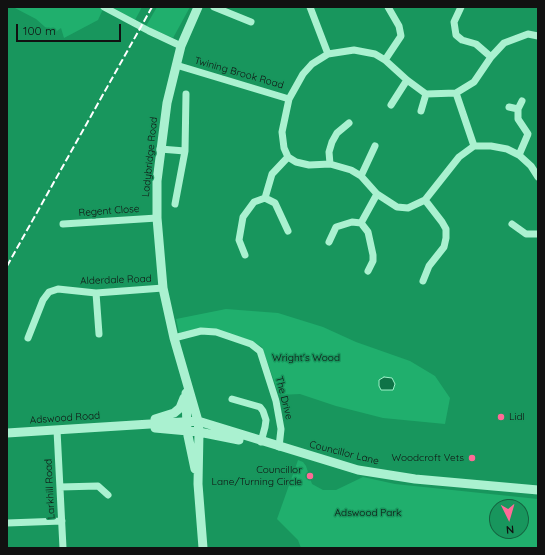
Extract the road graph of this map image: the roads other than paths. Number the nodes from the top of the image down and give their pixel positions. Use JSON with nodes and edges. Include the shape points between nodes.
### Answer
{"nodes":[{"id":1,"x":104,"y":7,"type":"edge"},
{"id":2,"x":198,"y":7,"type":"edge"},
{"id":3,"x":214,"y":7,"type":"edge"},
{"id":4,"x":310,"y":7,"type":"edge"},
{"id":5,"x":388,"y":7,"type":"edge"},
{"id":6,"x":461,"y":7,"type":"edge"},
{"id":7,"x":251,"y":22,"type":"dead end"},
{"id":8,"x":538,"y":36,"type":"edge"},
{"id":9,"x":181,"y":46,"type":"junction"},
{"id":10,"x":328,"y":54,"type":"junction"},
{"id":11,"x":491,"y":57,"type":"junction"},
{"id":12,"x":385,"y":60,"type":"junction"},
{"id":13,"x":176,"y":65,"type":"junction"},
{"id":14,"x":407,"y":80,"type":"junction"},
{"id":15,"x":456,"y":93,"type":"junction"},
{"id":16,"x":186,"y":94,"type":"dead end"},
{"id":17,"x":426,"y":94,"type":"junction"},
{"id":18,"x":289,"y":98,"type":"junction"},
{"id":19,"x":522,"y":101,"type":"dead end"},
{"id":20,"x":391,"y":105,"type":"dead end"},
{"id":21,"x":509,"y":107,"type":"dead end"},
{"id":22,"x":518,"y":109,"type":"junction"},
{"id":23,"x":421,"y":111,"type":"dead end"},
{"id":24,"x":349,"y":123,"type":"dead end"},
{"id":25,"x":375,"y":146,"type":"dead end"},
{"id":26,"x":474,"y":146,"type":"junction"},
{"id":27,"x":160,"y":149,"type":"junction"},
{"id":28,"x":185,"y":151,"type":"junction"},
{"id":29,"x":519,"y":155,"type":"junction"},
{"id":30,"x":288,"y":157,"type":"junction"},
{"id":31,"x":330,"y":164,"type":"junction"},
{"id":32,"x":361,"y":176,"type":"junction"},
{"id":33,"x":538,"y":178,"type":"edge"},
{"id":34,"x":377,"y":194,"type":"junction"},
{"id":35,"x":265,"y":198,"type":"junction"},
{"id":36,"x":425,"y":200,"type":"junction"},
{"id":37,"x":175,"y":204,"type":"dead end"},
{"id":38,"x":157,"y":218,"type":"junction"},
{"id":39,"x":361,"y":223,"type":"junction"},
{"id":40,"x":63,"y":224,"type":"dead end"},
{"id":41,"x":512,"y":224,"type":"dead end"},
{"id":42,"x":288,"y":231,"type":"dead end"},
{"id":43,"x":538,"y":234,"type":"edge"},
{"id":44,"x":329,"y":242,"type":"dead end"},
{"id":45,"x":246,"y":255,"type":"dead end"},
{"id":46,"x":368,"y":271,"type":"dead end"},
{"id":47,"x":422,"y":281,"type":"dead end"},
{"id":48,"x":163,"y":288,"type":"junction"},
{"id":49,"x":96,"y":293,"type":"junction"},
{"id":50,"x":99,"y":334,"type":"dead end"},
{"id":51,"x":28,"y":338,"type":"dead end"},
{"id":52,"x":174,"y":338,"type":"junction"},
{"id":53,"x":187,"y":384,"type":"junction"},
{"id":54,"x":232,"y":399,"type":"dead end"},
{"id":55,"x":198,"y":421,"type":"junction"},
{"id":56,"x":124,"y":425,"type":"junction"},
{"id":57,"x":186,"y":426,"type":"junction"},
{"id":58,"x":57,"y":430,"type":"junction"},
{"id":59,"x":199,"y":432,"type":"junction"},
{"id":60,"x":7,"y":433,"type":"edge"},
{"id":61,"x":261,"y":442,"type":"junction"},
{"id":62,"x":279,"y":447,"type":"junction"},
{"id":63,"x":289,"y":450,"type":"junction"},
{"id":64,"x":198,"y":484,"type":"junction"},
{"id":65,"x":60,"y":487,"type":"junction"},
{"id":66,"x":538,"y":490,"type":"edge"},
{"id":67,"x":108,"y":495,"type":"dead end"},
{"id":68,"x":62,"y":521,"type":"junction"},
{"id":69,"x":7,"y":523,"type":"edge"},
{"id":70,"x":63,"y":548,"type":"edge"},
{"id":71,"x":203,"y":548,"type":"edge"}],
"edges":[{"from":1,"to":9,"type":"street"},
{"from":2,"to":9,"type":"street","name":"Ladybridge Road"},
{"from":3,"to":7,"type":"street"},
{"from":4,"to":10,"type":"street"},
{"from":5,"to":12,"type":"street","via":[[399,26],[401,36]]},
{"from":6,"to":11,"type":"street","via":[[454,22],[456,35],[462,40],[476,44]]},
{"from":8,"to":11,"type":"street","via":[[528,34],[504,43]]},
{"from":9,"to":13,"type":"street","name":"Ladybridge Road"},
{"from":10,"to":12,"type":"street","name":"Twining Brook Road","via":[[354,50],[375,54]]},
{"from":10,"to":18,"type":"street","name":"Twining Brook Road","via":[[302,74]]},
{"from":11,"to":15,"type":"street","via":[[474,82]]},
{"from":12,"to":14,"type":"street","name":"Twining Brook Road"},
{"from":13,"to":18,"type":"street","name":"Twining Brook Road"},
{"from":13,"to":27,"type":"street","name":"Ladybridge Road"},
{"from":14,"to":17,"type":"street","name":"Twining Brook Road"},
{"from":14,"to":20,"type":"street"},
{"from":15,"to":17,"type":"street"},
{"from":15,"to":26,"type":"street"},
{"from":16,"to":28,"type":"street"},
{"from":17,"to":23,"type":"street"},
{"from":18,"to":30,"type":"street","via":[[282,132]]},
{"from":19,"to":22,"type":"street"},
{"from":21,"to":22,"type":"street"},
{"from":22,"to":29,"type":"street","via":[[518,119],[528,134]]},
{"from":24,"to":31,"type":"street","via":[[337,133],[332,142],[329,152]]},
{"from":25,"to":32,"type":"street"},
{"from":26,"to":29,"type":"street","via":[[502,148]]},
{"from":26,"to":36,"type":"street","via":[[459,157]]},
{"from":27,"to":28,"type":"street"},
{"from":27,"to":38,"type":"street","name":"Ladybridge Road"},
{"from":28,"to":37,"type":"street"},
{"from":29,"to":33,"type":"street","via":[[531,166]]},
{"from":30,"to":31,"type":"street","via":[[309,165]]},
{"from":30,"to":35,"type":"street","via":[[272,174]]},
{"from":31,"to":32,"type":"street"},
{"from":32,"to":34,"type":"street"},
{"from":34,"to":36,"type":"street","via":[[402,208]]},
{"from":34,"to":39,"type":"street"},
{"from":35,"to":42,"type":"street","via":[[275,203]]},
{"from":35,"to":45,"type":"street","via":[[254,202],[243,218],[239,240]]},
{"from":36,"to":47,"type":"street","via":[[446,229],[446,238],[444,246],[429,266]]},
{"from":38,"to":40,"type":"street","name":"Regent Close"},
{"from":38,"to":48,"type":"street","name":"Ladybridge Road"},
{"from":39,"to":44,"type":"street","via":[[352,222],[336,227]]},
{"from":39,"to":46,"type":"street","via":[[368,232],[373,255]]},
{"from":41,"to":43,"type":"street","via":[[526,234]]},
{"from":48,"to":49,"type":"street","name":"Alderdale Road"},
{"from":48,"to":52,"type":"street","name":"Ladybridge Road"},
{"from":49,"to":50,"type":"street"},
{"from":49,"to":51,"type":"street","name":"Alderdale Road","via":[[58,289],[49,292],[43,300]]},
{"from":52,"to":53,"type":"street","name":"Ladybridge Road"},
{"from":52,"to":62,"type":"street","name":"The Drive","via":[[201,331],[216,332],[252,344],[260,351],[276,401],[281,429]]},
{"from":53,"to":55,"type":"street","name":"Ladybridge Road"},
{"from":53,"to":56,"type":"street","name":"Adswood Road","via":[[184,401],[174,413],[164,418]]},
{"from":53,"to":57,"type":"street","name":"Ladybridge Road"},
{"from":54,"to":61,"type":"street","via":[[260,407],[263,411],[266,420]]},
{"from":55,"to":57,"type":"street","name":"Adswood Road"},
{"from":55,"to":59,"type":"street","name":"Ladybridge Road"},
{"from":55,"to":61,"type":"street","name":"Councillor Lane"},
{"from":56,"to":57,"type":"street","name":"Adswood Road"},
{"from":56,"to":58,"type":"street","name":"Adswood Road"},
{"from":57,"to":59,"type":"street","name":"Adswood Road"},
{"from":57,"to":64,"type":"street","name":"Ladybridge Road"},
{"from":58,"to":60,"type":"street","name":"Adswood Road"},
{"from":58,"to":65,"type":"street","name":"Larkhill Road"},
{"from":59,"to":63,"type":"street","name":"Councillor Lane"},
{"from":59,"to":64,"type":"street","name":"Ladybridge Road"},
{"from":61,"to":62,"type":"street","name":"Councillor Lane"},
{"from":62,"to":63,"type":"street","name":"Councillor Lane"},
{"from":63,"to":66,"type":"street","name":"Councillor Lane","via":[[358,470],[415,479]]},
{"from":64,"to":71,"type":"street"},
{"from":65,"to":67,"type":"street","via":[[98,486]]},
{"from":65,"to":68,"type":"street","name":"Larkhill Road"},
{"from":68,"to":69,"type":"street"},
{"from":68,"to":70,"type":"street","name":"Larkhill Road"}]}
